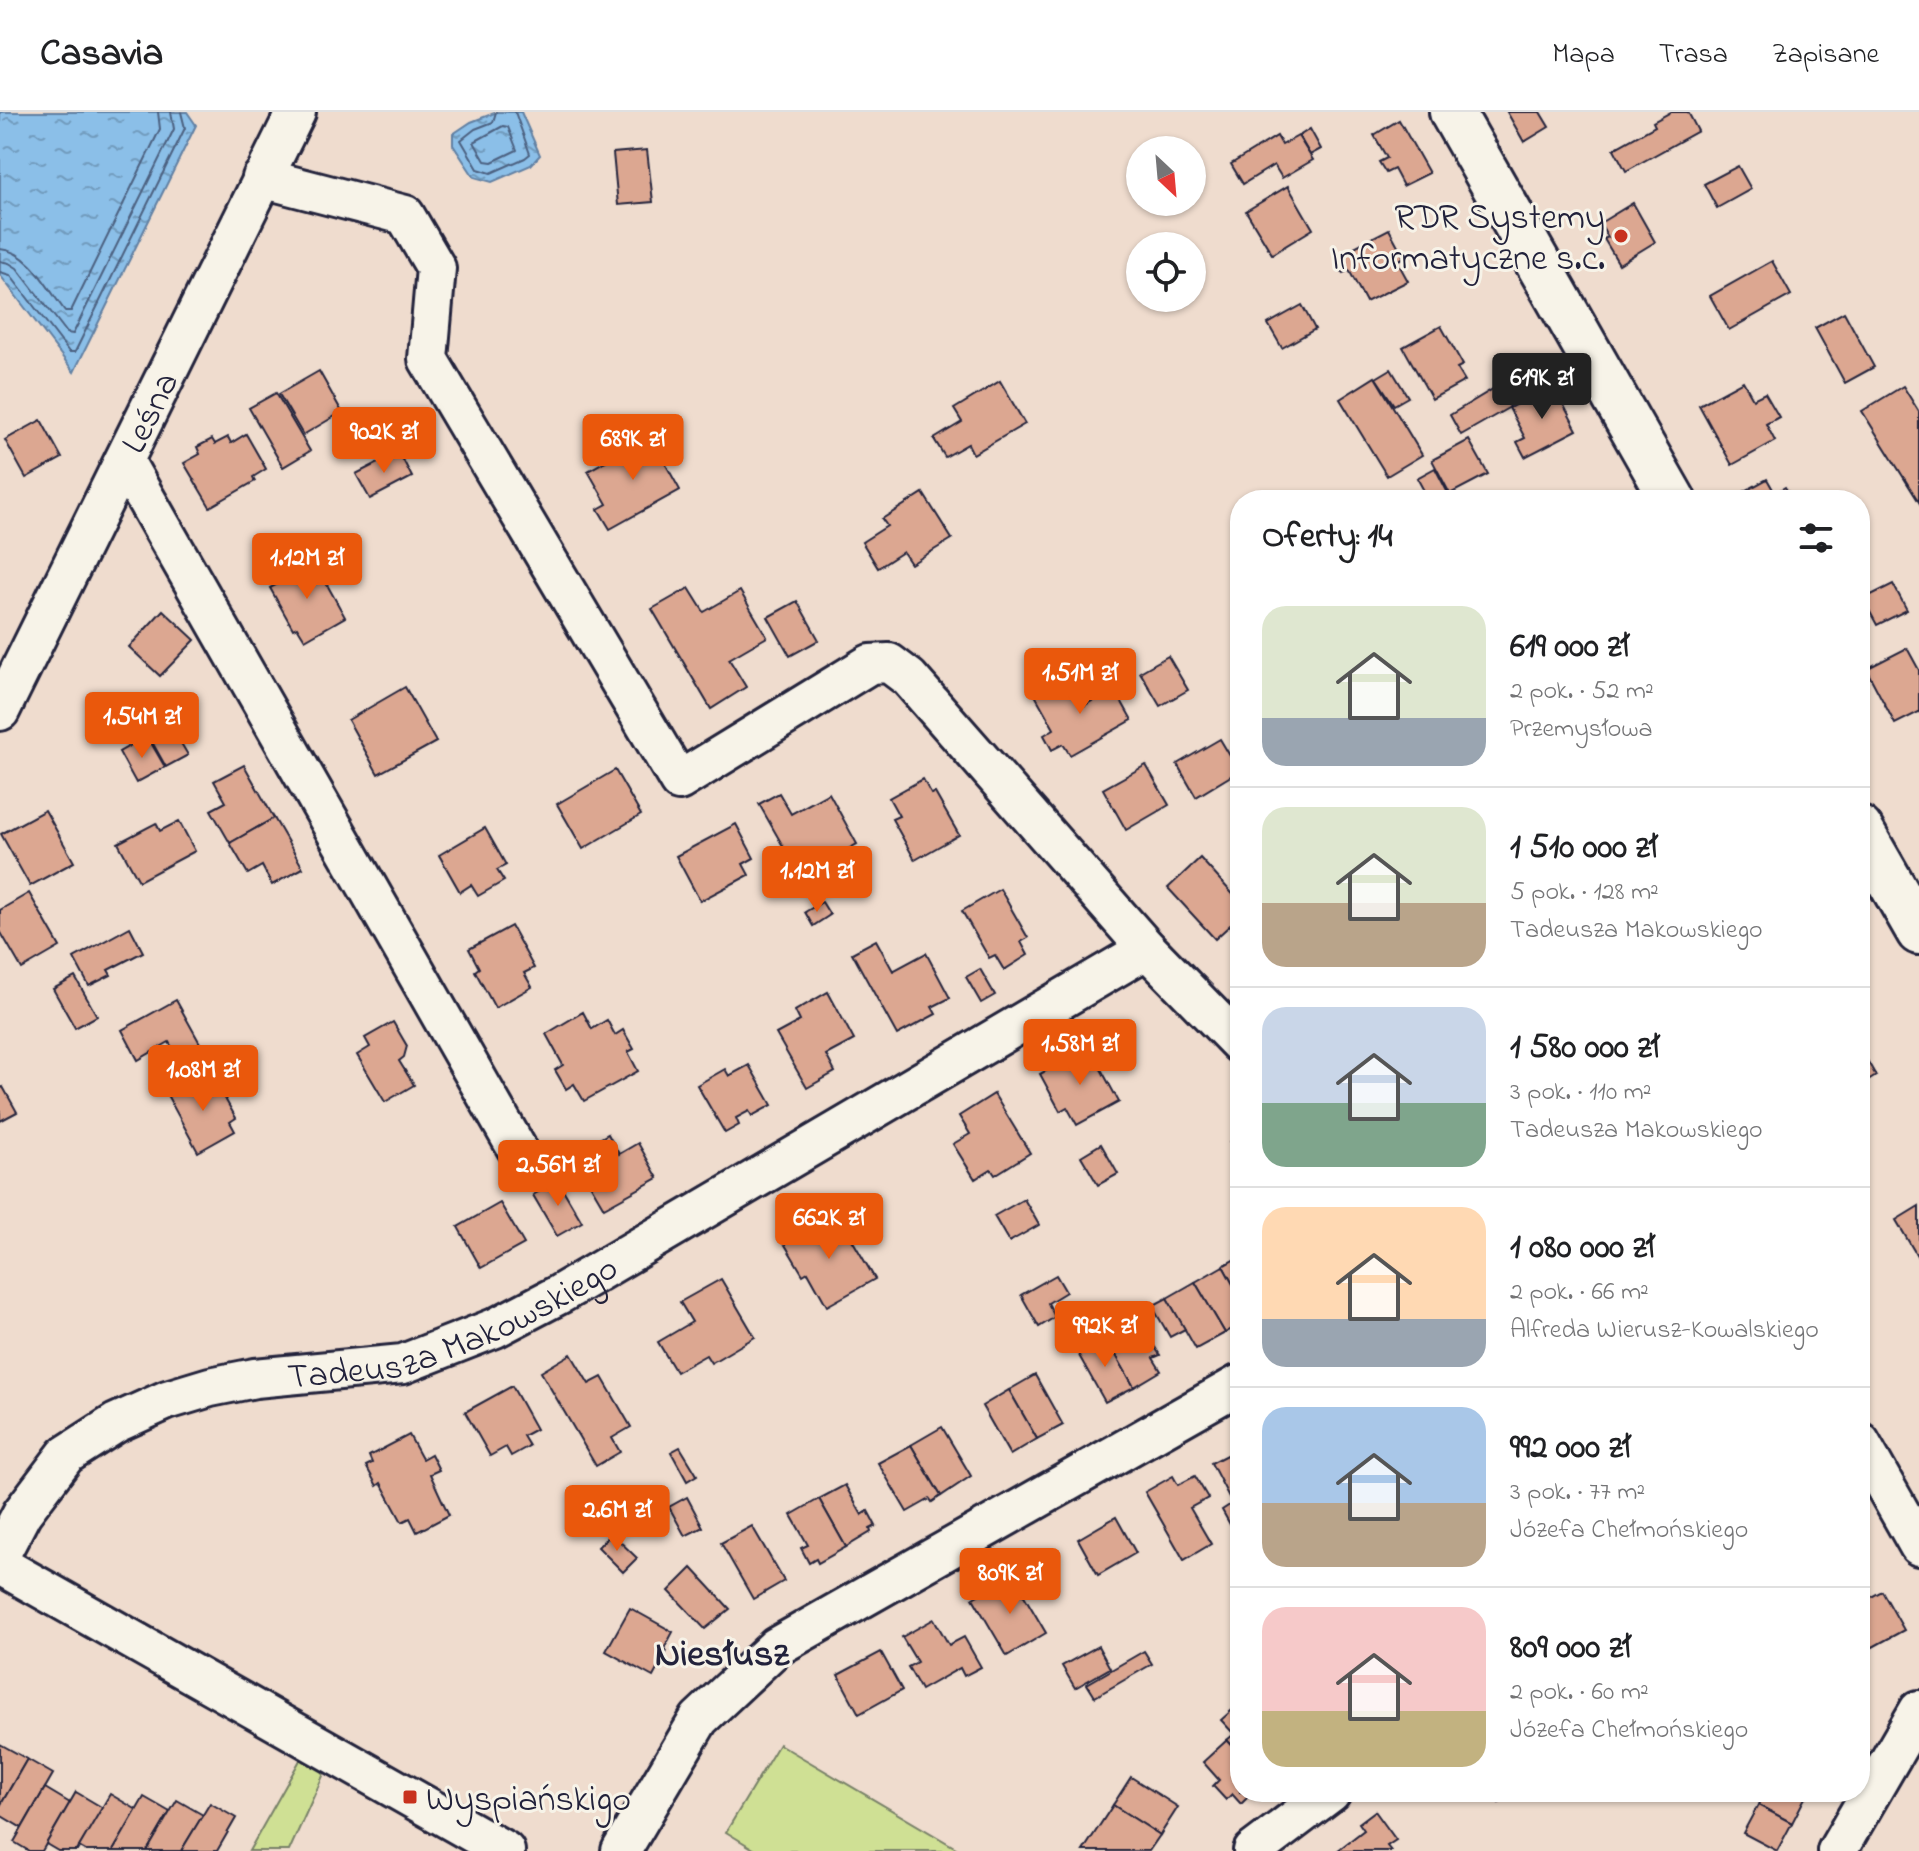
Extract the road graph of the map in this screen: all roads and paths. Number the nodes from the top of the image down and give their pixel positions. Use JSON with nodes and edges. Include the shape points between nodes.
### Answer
{"nodes":[{"id":1,"x":296,"y":112,"type":"edge"},
{"id":2,"x":1452,"y":112,"type":"edge"},
{"id":3,"x":262,"y":178,"type":"junction"},
{"id":4,"x":124,"y":461,"type":"junction"},
{"id":5,"x":1667,"y":490,"type":"edge"},
{"id":6,"x":0,"y":711,"type":"edge"},
{"id":7,"x":1870,"y":846,"type":"edge"},
{"id":8,"x":1919,"y":932,"type":"edge"},
{"id":9,"x":1147,"y":949,"type":"junction"},
{"id":10,"x":1230,"y":1034,"type":"edge"},
{"id":11,"x":516,"y":1147,"type":"dead end"},
{"id":12,"x":1230,"y":1390,"type":"edge"},
{"id":13,"x":1870,"y":1460,"type":"edge"},
{"id":14,"x":1919,"y":1546,"type":"edge"},
{"id":15,"x":0,"y":1555,"type":"edge"},
{"id":16,"x":0,"y":1565,"type":"edge"},
{"id":17,"x":1919,"y":1710,"type":"edge"},
{"id":18,"x":1870,"y":1794,"type":"edge"},
{"id":19,"x":1318,"y":1802,"type":"edge"},
{"id":20,"x":1865,"y":1802,"type":"edge"},
{"id":21,"x":505,"y":1851,"type":"edge"},
{"id":22,"x":621,"y":1851,"type":"edge"},
{"id":23,"x":1253,"y":1851,"type":"edge"},
{"id":24,"x":1837,"y":1851,"type":"edge"}],
"edges":[{"from":1,"to":3,"type":"street","name":"Leśna"},
{"from":2,"to":5,"type":"main road"},
{"from":3,"to":4,"type":"street","name":"Leśna"},
{"from":3,"to":9,"type":"street","via":[[405,215],[436,268],[428,359],[679,781],[870,664],[889,663],[909,678]]},
{"from":4,"to":6,"type":"street","name":"Leśna"},
{"from":4,"to":11,"type":"street"},
{"from":7,"to":8,"type":"main road"},
{"from":9,"to":10,"type":"street"},
{"from":9,"to":15,"type":"street","name":"Tadeusza Makowskiego","via":[[495,1328],[403,1364],[210,1387],[116,1423],[66,1455],[22,1513]]},
{"from":12,"to":22,"type":"street","via":[[776,1647],[699,1719]]},
{"from":13,"to":14,"type":"street"},
{"from":16,"to":21,"type":"street"},
{"from":17,"to":18,"type":"street"},
{"from":19,"to":23,"type":"street"},
{"from":20,"to":24,"type":"street"}]}
